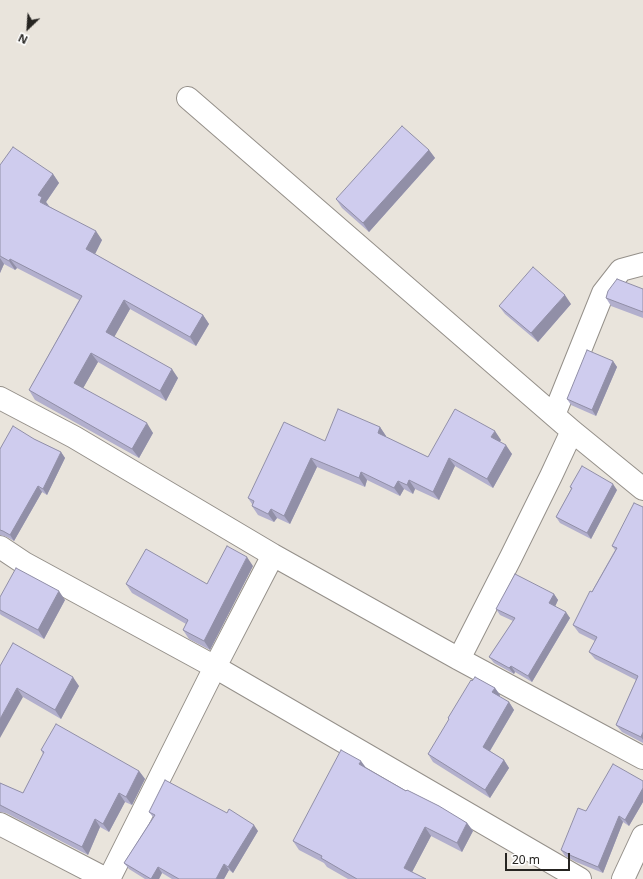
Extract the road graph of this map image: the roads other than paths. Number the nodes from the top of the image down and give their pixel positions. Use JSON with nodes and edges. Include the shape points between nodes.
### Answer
{"nodes":[{"id":1,"x":188,"y":98,"type":"dead end"},
{"id":2,"x":643,"y":264,"type":"edge"},
{"id":3,"x":0,"y":398,"type":"edge"},
{"id":4,"x":554,"y":415,"type":"junction"},
{"id":5,"x":572,"y":431,"type":"junction"},
{"id":6,"x":643,"y":488,"type":"edge"},
{"id":7,"x":0,"y":547,"type":"edge"},
{"id":8,"x":273,"y":555,"type":"junction"},
{"id":9,"x":459,"y":659,"type":"junction"},
{"id":10,"x":215,"y":667,"type":"junction"},
{"id":11,"x":643,"y":758,"type":"edge"},
{"id":12,"x":0,"y":824,"type":"edge"},
{"id":13,"x":643,"y":836,"type":"edge"},
{"id":14,"x":107,"y":879,"type":"edge"},
{"id":15,"x":580,"y":879,"type":"edge"},
{"id":16,"x":623,"y":879,"type":"edge"}],
"edges":[{"from":1,"to":4,"type":"street"},
{"from":2,"to":4,"type":"street","via":[[621,270],[604,293]]},
{"from":3,"to":8,"type":"street","via":[[74,437]]},
{"from":4,"to":5,"type":"street"},
{"from":5,"to":6,"type":"street"},
{"from":5,"to":9,"type":"street"},
{"from":7,"to":10,"type":"street","via":[[24,563]]},
{"from":8,"to":9,"type":"street"},
{"from":8,"to":10,"type":"street"},
{"from":9,"to":11,"type":"street"},
{"from":10,"to":14,"type":"street"},
{"from":10,"to":15,"type":"street"},
{"from":12,"to":14,"type":"street"},
{"from":13,"to":16,"type":"street"}]}
